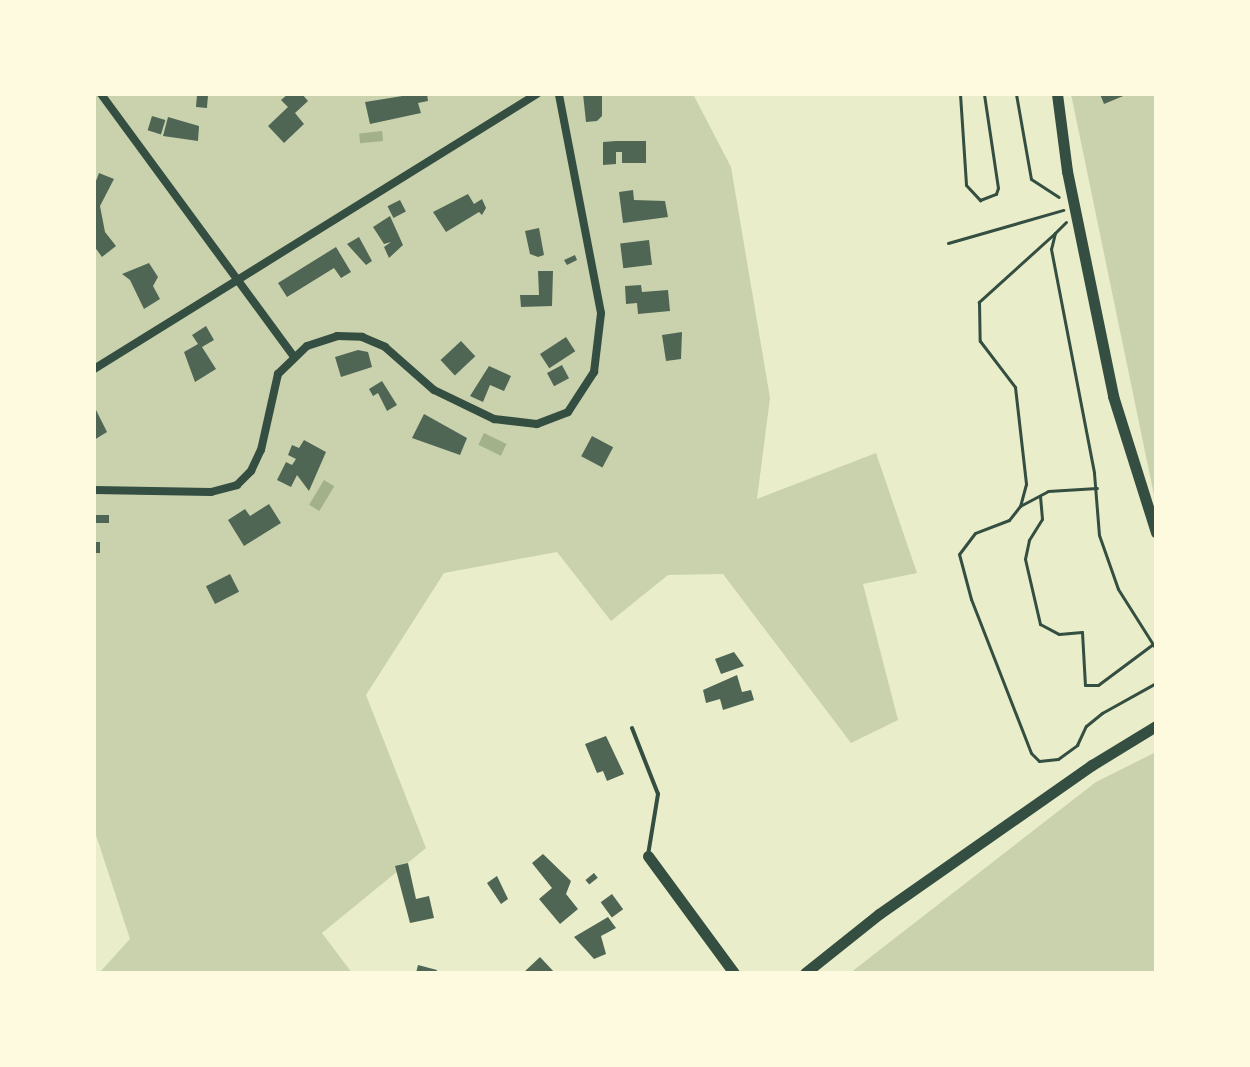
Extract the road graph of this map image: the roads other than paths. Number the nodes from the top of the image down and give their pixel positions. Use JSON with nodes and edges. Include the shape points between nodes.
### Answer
{"nodes":[{"id":1,"x":101,"y":94,"type":"edge"},
{"id":2,"x":537,"y":94,"type":"edge"},
{"id":3,"x":559,"y":94,"type":"edge"},
{"id":4,"x":1057,"y":94,"type":"edge"},
{"id":5,"x":239,"y":280,"type":"junction"},
{"id":6,"x":293,"y":355,"type":"junction"},
{"id":7,"x":94,"y":369,"type":"edge"},
{"id":8,"x":94,"y":490,"type":"edge"},
{"id":9,"x":1156,"y":532,"type":"edge"},
{"id":10,"x":1156,"y":726,"type":"edge"},
{"id":11,"x":632,"y":728,"type":"dead end"},
{"id":12,"x":648,"y":856,"type":"joint"},
{"id":13,"x":734,"y":973,"type":"edge"},
{"id":14,"x":805,"y":973,"type":"edge"}],
"edges":[{"from":1,"to":5,"type":"street"},
{"from":2,"to":5,"type":"street"},
{"from":3,"to":6,"type":"street","via":[[601,313],[594,372],[568,412],[537,424],[494,419],[434,390],[385,347],[362,337],[326,338]]},
{"from":4,"to":9,"type":"street","via":[[1119,419]]},
{"from":5,"to":6,"type":"street"},
{"from":5,"to":7,"type":"street"},
{"from":6,"to":8,"type":"street","via":[[270,394],[257,460],[237,485],[211,492]]},
{"from":10,"to":14,"type":"street","via":[[879,914]]},
{"from":11,"to":12,"type":"lane","via":[[658,794],[659,816]]},
{"from":12,"to":13,"type":"street"}]}
